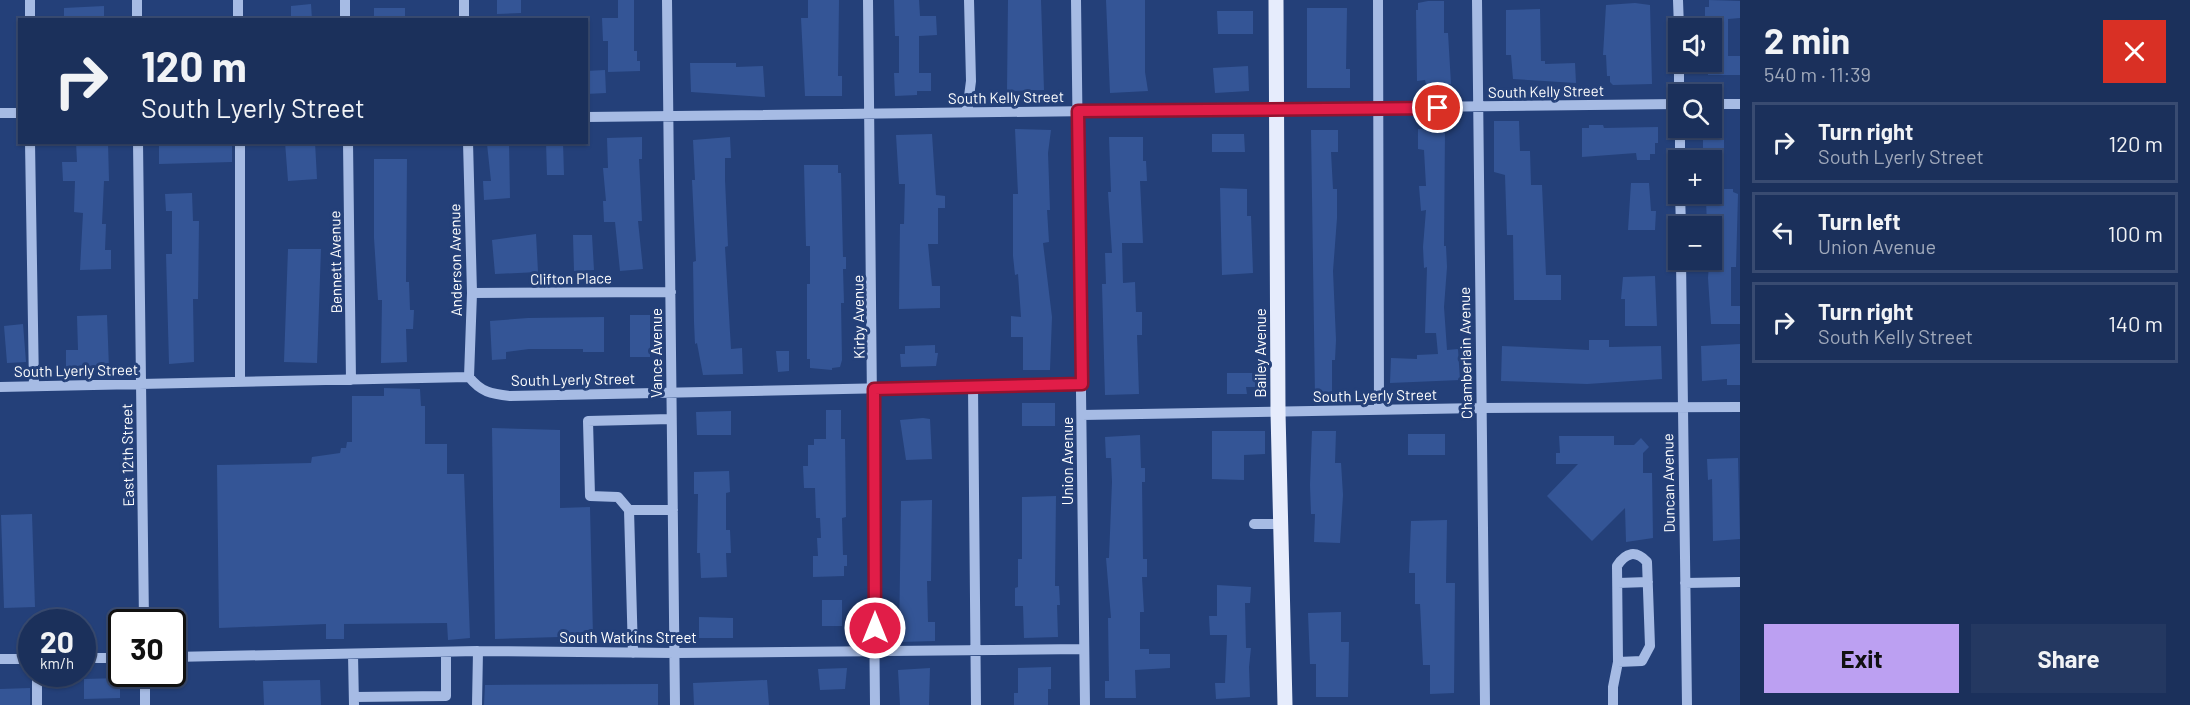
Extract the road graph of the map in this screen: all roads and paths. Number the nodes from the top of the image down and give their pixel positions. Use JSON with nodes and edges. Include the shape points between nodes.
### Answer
{"nodes":[{"id":1,"x":30,"y":0,"type":"edge"},
{"id":2,"x":137,"y":0,"type":"edge"},
{"id":3,"x":238,"y":0,"type":"edge"},
{"id":4,"x":345,"y":0,"type":"edge"},
{"id":5,"x":464,"y":0,"type":"edge"},
{"id":6,"x":667,"y":0,"type":"edge"},
{"id":7,"x":868,"y":0,"type":"edge"},
{"id":8,"x":969,"y":0,"type":"edge"},
{"id":9,"x":1076,"y":0,"type":"edge"},
{"id":10,"x":1276,"y":0,"type":"edge"},
{"id":11,"x":1378,"y":0,"type":"edge"},
{"id":12,"x":1477,"y":0,"type":"edge"},
{"id":13,"x":1678,"y":0,"type":"edge"},
{"id":14,"x":30,"y":18,"type":"edge"},
{"id":15,"x":137,"y":18,"type":"edge"},
{"id":16,"x":238,"y":18,"type":"edge"},
{"id":17,"x":345,"y":18,"type":"edge"},
{"id":18,"x":464,"y":18,"type":"edge"},
{"id":19,"x":1679,"y":18,"type":"edge"},
{"id":20,"x":1668,"y":104,"type":"edge"},
{"id":21,"x":1722,"y":104,"type":"edge"},
{"id":22,"x":1740,"y":104,"type":"edge"},
{"id":23,"x":1378,"y":108,"type":"junction"},
{"id":24,"x":1478,"y":108,"type":"junction"},
{"id":25,"x":1277,"y":109,"type":"junction"},
{"id":26,"x":1078,"y":111,"type":"junction"},
{"id":27,"x":967,"y":112,"type":"junction"},
{"id":28,"x":0,"y":113,"type":"edge"},
{"id":29,"x":18,"y":113,"type":"edge"},
{"id":30,"x":870,"y":113,"type":"junction"},
{"id":31,"x":588,"y":117,"type":"edge"},
{"id":32,"x":668,"y":117,"type":"junction"},
{"id":33,"x":30,"y":144,"type":"edge"},
{"id":34,"x":138,"y":144,"type":"edge"},
{"id":35,"x":240,"y":144,"type":"edge"},
{"id":36,"x":348,"y":144,"type":"edge"},
{"id":37,"x":468,"y":144,"type":"edge"},
{"id":38,"x":1681,"y":270,"type":"edge"},
{"id":39,"x":671,"y":292,"type":"junction"},
{"id":40,"x":472,"y":294,"type":"junction"},
{"id":41,"x":469,"y":377,"type":"junction"},
{"id":42,"x":351,"y":380,"type":"junction"},
{"id":43,"x":240,"y":382,"type":"junction"},
{"id":44,"x":141,"y":384,"type":"junction"},
{"id":45,"x":1082,"y":384,"type":"junction"},
{"id":46,"x":34,"y":386,"type":"junction"},
{"id":47,"x":973,"y":386,"type":"junction"},
{"id":48,"x":0,"y":387,"type":"edge"},
{"id":49,"x":874,"y":389,"type":"junction"},
{"id":50,"x":671,"y":392,"type":"junction"},
{"id":51,"x":1740,"y":407,"type":"edge"},
{"id":52,"x":1480,"y":408,"type":"junction"},
{"id":53,"x":1682,"y":409,"type":"junction"},
{"id":54,"x":1379,"y":410,"type":"junction"},
{"id":55,"x":1278,"y":412,"type":"junction"},
{"id":56,"x":1082,"y":415,"type":"junction"},
{"id":57,"x":671,"y":419,"type":"junction"},
{"id":58,"x":629,"y":510,"type":"junction"},
{"id":59,"x":673,"y":510,"type":"junction"},
{"id":60,"x":1254,"y":524,"type":"dead end"},
{"id":61,"x":1281,"y":524,"type":"junction"},
{"id":62,"x":1648,"y":582,"type":"junction"},
{"id":63,"x":1740,"y":582,"type":"edge"},
{"id":64,"x":1617,"y":583,"type":"junction"},
{"id":65,"x":1685,"y":583,"type":"junction"},
{"id":66,"x":144,"y":609,"type":"edge"},
{"id":67,"x":1083,"y":649,"type":"junction"},
{"id":68,"x":478,"y":651,"type":"junction"},
{"id":69,"x":975,"y":651,"type":"junction"},
{"id":70,"x":446,"y":652,"type":"junction"},
{"id":71,"x":875,"y":652,"type":"junction"},
{"id":72,"x":633,"y":653,"type":"junction"},
{"id":73,"x":675,"y":653,"type":"junction"},
{"id":74,"x":353,"y":654,"type":"junction"},
{"id":75,"x":186,"y":657,"type":"edge"},
{"id":76,"x":0,"y":659,"type":"edge"},
{"id":77,"x":18,"y":659,"type":"edge"},
{"id":78,"x":1618,"y":662,"type":"junction"},
{"id":79,"x":37,"y":687,"type":"edge"},
{"id":80,"x":145,"y":687,"type":"edge"},
{"id":81,"x":354,"y":701,"type":"edge"},
{"id":82,"x":37,"y":705,"type":"edge"},
{"id":83,"x":145,"y":705,"type":"edge"},
{"id":84,"x":477,"y":705,"type":"edge"},
{"id":85,"x":675,"y":705,"type":"edge"},
{"id":86,"x":875,"y":705,"type":"edge"},
{"id":87,"x":976,"y":705,"type":"edge"},
{"id":88,"x":1085,"y":705,"type":"edge"},
{"id":89,"x":1285,"y":705,"type":"edge"},
{"id":90,"x":1485,"y":705,"type":"edge"},
{"id":91,"x":1613,"y":705,"type":"edge"},
{"id":92,"x":1687,"y":705,"type":"edge"}],
"edges":[{"from":1,"to":14,"type":"street"},
{"from":2,"to":15,"type":"street"},
{"from":3,"to":16,"type":"street"},
{"from":4,"to":17,"type":"street"},
{"from":5,"to":18,"type":"street"},
{"from":6,"to":32,"type":"street","name":"Vance Avenue"},
{"from":7,"to":30,"type":"street","name":"Kirby Avenue"},
{"from":8,"to":27,"type":"street","via":[[971,81]]},
{"from":9,"to":26,"type":"street","name":"Union Avenue"},
{"from":10,"to":25,"type":"main road","name":"Bailey Avenue"},
{"from":11,"to":23,"type":"street"},
{"from":12,"to":24,"type":"street","name":"Chamberlain Avenue"},
{"from":13,"to":19,"type":"street"},
{"from":20,"to":24,"type":"street","name":"South Kelly Street"},
{"from":21,"to":22,"type":"street"},
{"from":23,"to":24,"type":"street","name":"South Kelly Street"},
{"from":23,"to":25,"type":"street","name":"South Kelly Street"},
{"from":23,"to":54,"type":"street"},
{"from":24,"to":52,"type":"street","name":"Chamberlain Avenue"},
{"from":25,"to":26,"type":"street","name":"South Kelly Street"},
{"from":25,"to":55,"type":"main road","name":"Bailey Avenue"},
{"from":26,"to":27,"type":"street","name":"South Kelly Street"},
{"from":26,"to":45,"type":"street","name":"Union Avenue"},
{"from":27,"to":30,"type":"street","name":"South Kelly Street"},
{"from":28,"to":29,"type":"street"},
{"from":30,"to":32,"type":"street","name":"South Kelly Street"},
{"from":30,"to":49,"type":"street","name":"Kirby Avenue"},
{"from":31,"to":32,"type":"street","name":"South Kelly Street"},
{"from":32,"to":39,"type":"street","name":"Vance Avenue"},
{"from":33,"to":46,"type":"street"},
{"from":34,"to":44,"type":"street","name":"East 12th Street"},
{"from":35,"to":43,"type":"street"},
{"from":36,"to":42,"type":"street","name":"Bennett Avenue"},
{"from":37,"to":40,"type":"street","name":"Anderson Avenue"},
{"from":38,"to":53,"type":"street","name":"Duncan Avenue"},
{"from":39,"to":40,"type":"street","name":"Clifton Place"},
{"from":39,"to":50,"type":"street","name":"Vance Avenue"},
{"from":40,"to":41,"type":"street","name":"Anderson Avenue"},
{"from":41,"to":42,"type":"street","name":"South Lyerly Street"},
{"from":41,"to":50,"type":"street","name":"South Lyerly Street","via":[[490,394],[510,396]]},
{"from":42,"to":43,"type":"street","name":"South Lyerly Street"},
{"from":43,"to":44,"type":"street","name":"South Lyerly Street"},
{"from":44,"to":46,"type":"street","name":"South Lyerly Street"},
{"from":44,"to":66,"type":"street","name":"East 12th Street"},
{"from":45,"to":47,"type":"street","name":"South Lyerly Street"},
{"from":45,"to":56,"type":"street","name":"Union Avenue"},
{"from":46,"to":48,"type":"street","name":"South Lyerly Street"},
{"from":47,"to":49,"type":"street","name":"South Lyerly Street"},
{"from":47,"to":69,"type":"street"},
{"from":49,"to":50,"type":"street","name":"South Lyerly Street"},
{"from":49,"to":71,"type":"street","name":"Kirby Avenue"},
{"from":50,"to":57,"type":"street","name":"Vance Avenue"},
{"from":51,"to":53,"type":"street","name":"South Lyerly Street"},
{"from":52,"to":53,"type":"street","name":"South Lyerly Street"},
{"from":52,"to":54,"type":"street","name":"South Lyerly Street"},
{"from":52,"to":90,"type":"street","name":"Chamberlain Avenue"},
{"from":53,"to":65,"type":"street","name":"Duncan Avenue"},
{"from":54,"to":55,"type":"street","name":"South Lyerly Street"},
{"from":55,"to":56,"type":"street","name":"South Lyerly Street"},
{"from":55,"to":61,"type":"main road","name":"Bailey Avenue"},
{"from":56,"to":67,"type":"street","name":"Union Avenue"},
{"from":57,"to":58,"type":"street","via":[[588,422],[590,496],[618,497]]},
{"from":57,"to":59,"type":"street","name":"Vance Avenue"},
{"from":58,"to":59,"type":"street"},
{"from":58,"to":72,"type":"street"},
{"from":59,"to":73,"type":"street","name":"Vance Avenue"},
{"from":60,"to":61,"type":"street"},
{"from":61,"to":89,"type":"main road","name":"Bailey Avenue"},
{"from":62,"to":64,"type":"street"},
{"from":62,"to":64,"type":"street","via":[[1647,562],[1634,553],[1623,557],[1617,566]]},
{"from":62,"to":78,"type":"street","via":[[1650,646],[1642,661]]},
{"from":63,"to":65,"type":"street"},
{"from":64,"to":78,"type":"street"},
{"from":65,"to":92,"type":"street","name":"Duncan Avenue"},
{"from":67,"to":69,"type":"street","name":"South Watkins Street"},
{"from":67,"to":88,"type":"street","name":"Union Avenue"},
{"from":68,"to":70,"type":"street","name":"South Watkins Street"},
{"from":68,"to":72,"type":"street","name":"South Watkins Street"},
{"from":68,"to":84,"type":"street"},
{"from":69,"to":71,"type":"street","name":"South Watkins Street"},
{"from":69,"to":87,"type":"street"},
{"from":70,"to":74,"type":"street","name":"South Watkins Street"},
{"from":70,"to":81,"type":"street","via":[[446,696]]},
{"from":71,"to":73,"type":"street","name":"South Watkins Street"},
{"from":71,"to":86,"type":"street","name":"Kirby Avenue"},
{"from":72,"to":73,"type":"street","name":"South Watkins Street"},
{"from":73,"to":85,"type":"street","name":"Vance Avenue"},
{"from":74,"to":75,"type":"street","name":"South Watkins Street"},
{"from":74,"to":81,"type":"street"},
{"from":76,"to":77,"type":"street"},
{"from":78,"to":91,"type":"street"},
{"from":79,"to":82,"type":"street"},
{"from":80,"to":83,"type":"street"}]}
